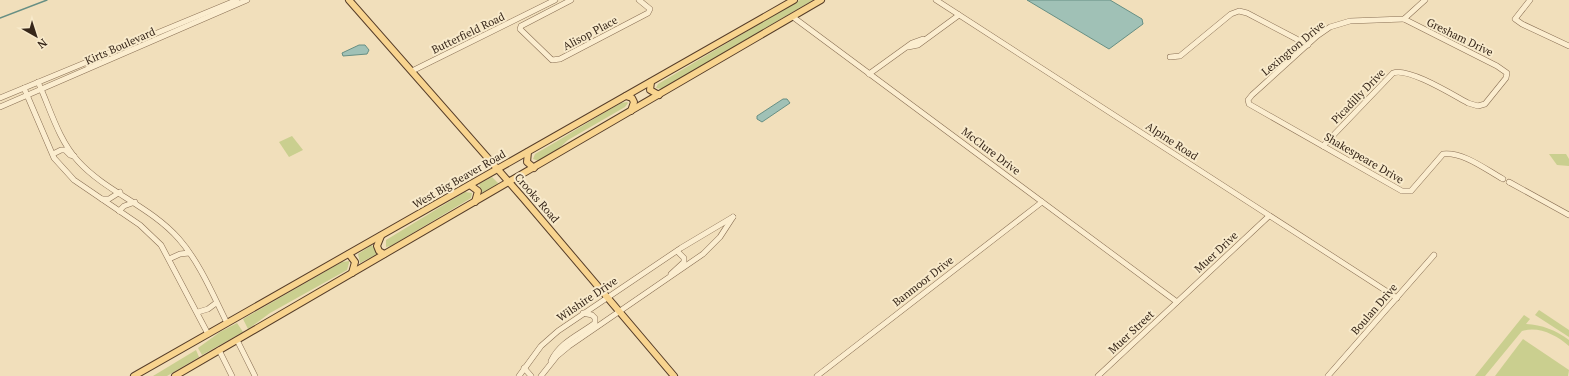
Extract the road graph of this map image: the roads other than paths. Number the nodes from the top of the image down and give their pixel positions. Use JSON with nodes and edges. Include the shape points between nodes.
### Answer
{"nodes":[{"id":1,"x":236,"y":0,"type":"edge"},
{"id":2,"x":247,"y":0,"type":"edge"},
{"id":3,"x":349,"y":0,"type":"edge"},
{"id":4,"x":555,"y":0,"type":"edge"},
{"id":5,"x":571,"y":0,"type":"edge"},
{"id":6,"x":639,"y":0,"type":"edge"},
{"id":7,"x":794,"y":0,"type":"edge"},
{"id":8,"x":821,"y":0,"type":"edge"},
{"id":9,"x":936,"y":0,"type":"edge"},
{"id":10,"x":1425,"y":0,"type":"edge"},
{"id":11,"x":1530,"y":0,"type":"edge"},
{"id":12,"x":959,"y":15,"type":"junction"},
{"id":13,"x":793,"y":17,"type":"junction"},
{"id":14,"x":1404,"y":19,"type":"junction"},
{"id":15,"x":176,"y":25,"type":"junction"},
{"id":16,"x":177,"y":31,"type":"junction"},
{"id":17,"x":1308,"y":45,"type":"junction"},
{"id":18,"x":1569,"y":46,"type":"edge"},
{"id":19,"x":124,"y":47,"type":"junction"},
{"id":20,"x":122,"y":55,"type":"junction"},
{"id":21,"x":1170,"y":57,"type":"dead end"},
{"id":22,"x":412,"y":71,"type":"junction"},
{"id":23,"x":1507,"y":73,"type":"joint"},
{"id":24,"x":869,"y":74,"type":"junction"},
{"id":25,"x":38,"y":82,"type":"junction"},
{"id":26,"x":651,"y":82,"type":"junction"},
{"id":27,"x":24,"y":88,"type":"junction"},
{"id":28,"x":42,"y":90,"type":"junction"},
{"id":29,"x":659,"y":95,"type":"junction"},
{"id":30,"x":27,"y":96,"type":"junction"},
{"id":31,"x":626,"y":96,"type":"junction"},
{"id":32,"x":1,"y":98,"type":"edge"},
{"id":33,"x":1249,"y":104,"type":"joint"},
{"id":34,"x":1,"y":106,"type":"edge"},
{"id":35,"x":631,"y":112,"type":"junction"},
{"id":36,"x":1323,"y":146,"type":"junction"},
{"id":37,"x":528,"y":152,"type":"junction"},
{"id":38,"x":53,"y":154,"type":"junction"},
{"id":39,"x":74,"y":156,"type":"junction"},
{"id":40,"x":534,"y":168,"type":"junction"},
{"id":41,"x":498,"y":170,"type":"junction"},
{"id":42,"x":1502,"y":179,"type":"dead end"},
{"id":43,"x":509,"y":182,"type":"junction"},
{"id":44,"x":1509,"y":182,"type":"dead end"},
{"id":45,"x":470,"y":185,"type":"junction"},
{"id":46,"x":120,"y":192,"type":"junction"},
{"id":47,"x":102,"y":199,"type":"junction"},
{"id":48,"x":135,"y":202,"type":"junction"},
{"id":49,"x":475,"y":202,"type":"junction"},
{"id":50,"x":1042,"y":202,"type":"junction"},
{"id":51,"x":118,"y":211,"type":"junction"},
{"id":52,"x":1569,"y":215,"type":"edge"},
{"id":53,"x":1269,"y":216,"type":"junction"},
{"id":54,"x":710,"y":230,"type":"junction"},
{"id":55,"x":381,"y":236,"type":"junction"},
{"id":56,"x":719,"y":239,"type":"junction"},
{"id":57,"x":677,"y":251,"type":"junction"},
{"id":58,"x":189,"y":253,"type":"junction"},
{"id":59,"x":349,"y":254,"type":"junction"},
{"id":60,"x":384,"y":254,"type":"junction"},
{"id":61,"x":1434,"y":255,"type":"dead end"},
{"id":62,"x":169,"y":259,"type":"junction"},
{"id":63,"x":352,"y":273,"type":"junction"},
{"id":64,"x":668,"y":278,"type":"junction"},
{"id":65,"x":607,"y":297,"type":"junction"},
{"id":66,"x":1397,"y":298,"type":"junction"},
{"id":67,"x":1176,"y":302,"type":"junction"},
{"id":68,"x":216,"y":303,"type":"junction"},
{"id":69,"x":620,"y":311,"type":"junction"},
{"id":70,"x":198,"y":312,"type":"junction"},
{"id":71,"x":583,"y":313,"type":"junction"},
{"id":72,"x":227,"y":323,"type":"junction"},
{"id":73,"x":208,"y":334,"type":"junction"},
{"id":74,"x":237,"y":340,"type":"junction"},
{"id":75,"x":219,"y":350,"type":"junction"},
{"id":76,"x":549,"y":365,"type":"junction"},
{"id":77,"x":524,"y":368,"type":"junction"},
{"id":78,"x":134,"y":376,"type":"edge"},
{"id":79,"x":175,"y":376,"type":"edge"},
{"id":80,"x":232,"y":376,"type":"edge"},
{"id":81,"x":256,"y":376,"type":"edge"},
{"id":82,"x":519,"y":376,"type":"edge"},
{"id":83,"x":531,"y":376,"type":"edge"},
{"id":84,"x":541,"y":376,"type":"edge"},
{"id":85,"x":674,"y":376,"type":"edge"},
{"id":86,"x":817,"y":376,"type":"edge"},
{"id":87,"x":1098,"y":376,"type":"edge"},
{"id":88,"x":1328,"y":376,"type":"edge"}],
"edges":[{"from":1,"to":15,"type":"street","name":"Kirts Boulevard"},
{"from":2,"to":16,"type":"street","name":"Kirts Boulevard"},
{"from":3,"to":22,"type":"main road","name":"Crooks Road"},
{"from":4,"to":22,"type":"street","name":"Butterfield Road"},
{"from":5,"to":6,"type":"street","name":"Alisop Place","via":[[520,26],[520,29],[552,60],[560,59],[648,13],[650,9]]},
{"from":7,"to":26,"type":"main road","name":"West Big Beaver Road"},
{"from":8,"to":13,"type":"main road"},
{"from":9,"to":12,"type":"street","name":"Alpine Road"},
{"from":10,"to":14,"type":"street"},
{"from":11,"to":18,"type":"street","via":[[1515,19]]},
{"from":12,"to":24,"type":"street","via":[[916,46],[908,47]]},
{"from":12,"to":53,"type":"street","name":"Alpine Road"},
{"from":13,"to":24,"type":"street","name":"McClure Drive"},
{"from":13,"to":29,"type":"main road"},
{"from":14,"to":17,"type":"street","name":"Lexington Drive","via":[[1359,20],[1339,24],[1323,31]]},
{"from":14,"to":23,"type":"street","name":"Gresham Drive"},
{"from":15,"to":16,"type":"street"},
{"from":15,"to":19,"type":"street","name":"Kirts Boulevard"},
{"from":16,"to":20,"type":"street","name":"Kirts Boulevard"},
{"from":17,"to":21,"type":"street","via":[[1250,14],[1239,11],[1180,56]]},
{"from":17,"to":33,"type":"street","name":"Lexington Drive","via":[[1252,95],[1248,100]]},
{"from":19,"to":20,"type":"street","via":[[119,51]]},
{"from":19,"to":25,"type":"street","name":"Kirts Boulevard"},
{"from":20,"to":28,"type":"street","name":"Kirts Boulevard"},
{"from":22,"to":41,"type":"main road","name":"Crooks Road"},
{"from":23,"to":36,"type":"street","name":"Picadilly Drive","via":[[1506,78],[1485,104],[1478,106],[1409,73],[1398,71],[1393,73]]},
{"from":24,"to":50,"type":"street","name":"McClure Drive"},
{"from":25,"to":27,"type":"street","name":"Kirts Boulevard"},
{"from":25,"to":28,"type":"street"},
{"from":26,"to":29,"type":"main road","via":[[650,90]]},
{"from":26,"to":31,"type":"main road","name":"West Big Beaver Road"},
{"from":27,"to":30,"type":"street"},
{"from":27,"to":32,"type":"street","name":"Kirts Boulevard"},
{"from":28,"to":30,"type":"street","name":"Kirts Boulevard"},
{"from":28,"to":39,"type":"street"},
{"from":29,"to":35,"type":"main road"},
{"from":30,"to":34,"type":"street","name":"Kirts Boulevard"},
{"from":30,"to":38,"type":"street"},
{"from":31,"to":35,"type":"main road","via":[[634,102]]},
{"from":31,"to":37,"type":"main road","name":"West Big Beaver Road"},
{"from":32,"to":34,"type":"street","via":[[6,100]]},
{"from":33,"to":36,"type":"street","name":"Shakespeare Drive"},
{"from":35,"to":40,"type":"main road"},
{"from":36,"to":42,"type":"street","name":"Shakespeare Drive","via":[[1406,192],[1413,189],[1446,153],[1460,156]]},
{"from":37,"to":40,"type":"main road","via":[[527,162]]},
{"from":37,"to":41,"type":"main road","name":"West Big Beaver Road"},
{"from":38,"to":39,"type":"street","via":[[65,150]]},
{"from":38,"to":47,"type":"street","via":[[74,180]]},
{"from":39,"to":46,"type":"street","via":[[90,172]]},
{"from":40,"to":43,"type":"main road"},
{"from":41,"to":43,"type":"main road","name":"Crooks Road"},
{"from":41,"to":45,"type":"main road","name":"West Big Beaver Road"},
{"from":43,"to":49,"type":"main road"},
{"from":43,"to":65,"type":"main road","name":"Crooks Road"},
{"from":44,"to":52,"type":"street"},
{"from":45,"to":49,"type":"main road","via":[[478,191]]},
{"from":45,"to":55,"type":"main road","name":"West Big Beaver Road"},
{"from":46,"to":47,"type":"street","via":[[109,199]]},
{"from":46,"to":48,"type":"street"},
{"from":47,"to":51,"type":"street"},
{"from":48,"to":51,"type":"street"},
{"from":48,"to":58,"type":"street","via":[[162,221]]},
{"from":49,"to":60,"type":"main road"},
{"from":50,"to":67,"type":"street","name":"McClure Drive"},
{"from":50,"to":86,"type":"street","name":"Banmoor Drive"},
{"from":51,"to":62,"type":"street","via":[[140,225],[156,240]]},
{"from":53,"to":66,"type":"street","name":"Alpine Road"},
{"from":53,"to":67,"type":"street","name":"Muer Drive"},
{"from":54,"to":56,"type":"street","via":[[718,235]]},
{"from":54,"to":56,"type":"street","name":"Wilshire Drive","via":[[733,217]]},
{"from":54,"to":57,"type":"street","name":"Wilshire Drive"},
{"from":55,"to":59,"type":"main road","name":"West Big Beaver Road"},
{"from":55,"to":60,"type":"main road","via":[[377,246]]},
{"from":56,"to":64,"type":"street","name":"Wilshire Drive"},
{"from":57,"to":64,"type":"street","name":"Wilshire Drive","via":[[684,258],[684,262]]},
{"from":57,"to":65,"type":"street","name":"Wilshire Drive"},
{"from":58,"to":62,"type":"street"},
{"from":58,"to":68,"type":"street"},
{"from":59,"to":63,"type":"main road","via":[[356,263]]},
{"from":59,"to":72,"type":"main road","name":"West Big Beaver Road"},
{"from":60,"to":63,"type":"main road"},
{"from":61,"to":66,"type":"street","name":"Boulan Drive"},
{"from":62,"to":70,"type":"street"},
{"from":63,"to":74,"type":"main road"},
{"from":64,"to":69,"type":"street","name":"Wilshire Drive"},
{"from":65,"to":69,"type":"main road","name":"Crooks Road"},
{"from":65,"to":71,"type":"street","name":"Wilshire Drive"},
{"from":66,"to":88,"type":"street","name":"Boulan Drive"},
{"from":67,"to":87,"type":"street","name":"Muer Street"},
{"from":68,"to":70,"type":"street"},
{"from":68,"to":72,"type":"street"},
{"from":69,"to":76,"type":"street","name":"Wilshire Drive","via":[[569,346]]},
{"from":69,"to":85,"type":"main road","name":"Crooks Road"},
{"from":70,"to":73,"type":"street"},
{"from":71,"to":76,"type":"street","via":[[594,316],[595,323],[556,352]]},
{"from":71,"to":77,"type":"street","name":"Wilshire Drive","via":[[545,342]]},
{"from":72,"to":73,"type":"main road","name":"West Big Beaver Road"},
{"from":73,"to":78,"type":"main road","name":"West Big Beaver Road"},
{"from":74,"to":75,"type":"main road"},
{"from":74,"to":81,"type":"street"},
{"from":75,"to":79,"type":"main road"},
{"from":75,"to":80,"type":"street"},
{"from":76,"to":84,"type":"street","name":"Wilshire Drive"},
{"from":77,"to":82,"type":"street","name":"Wilshire Drive"},
{"from":77,"to":83,"type":"street"}]}
